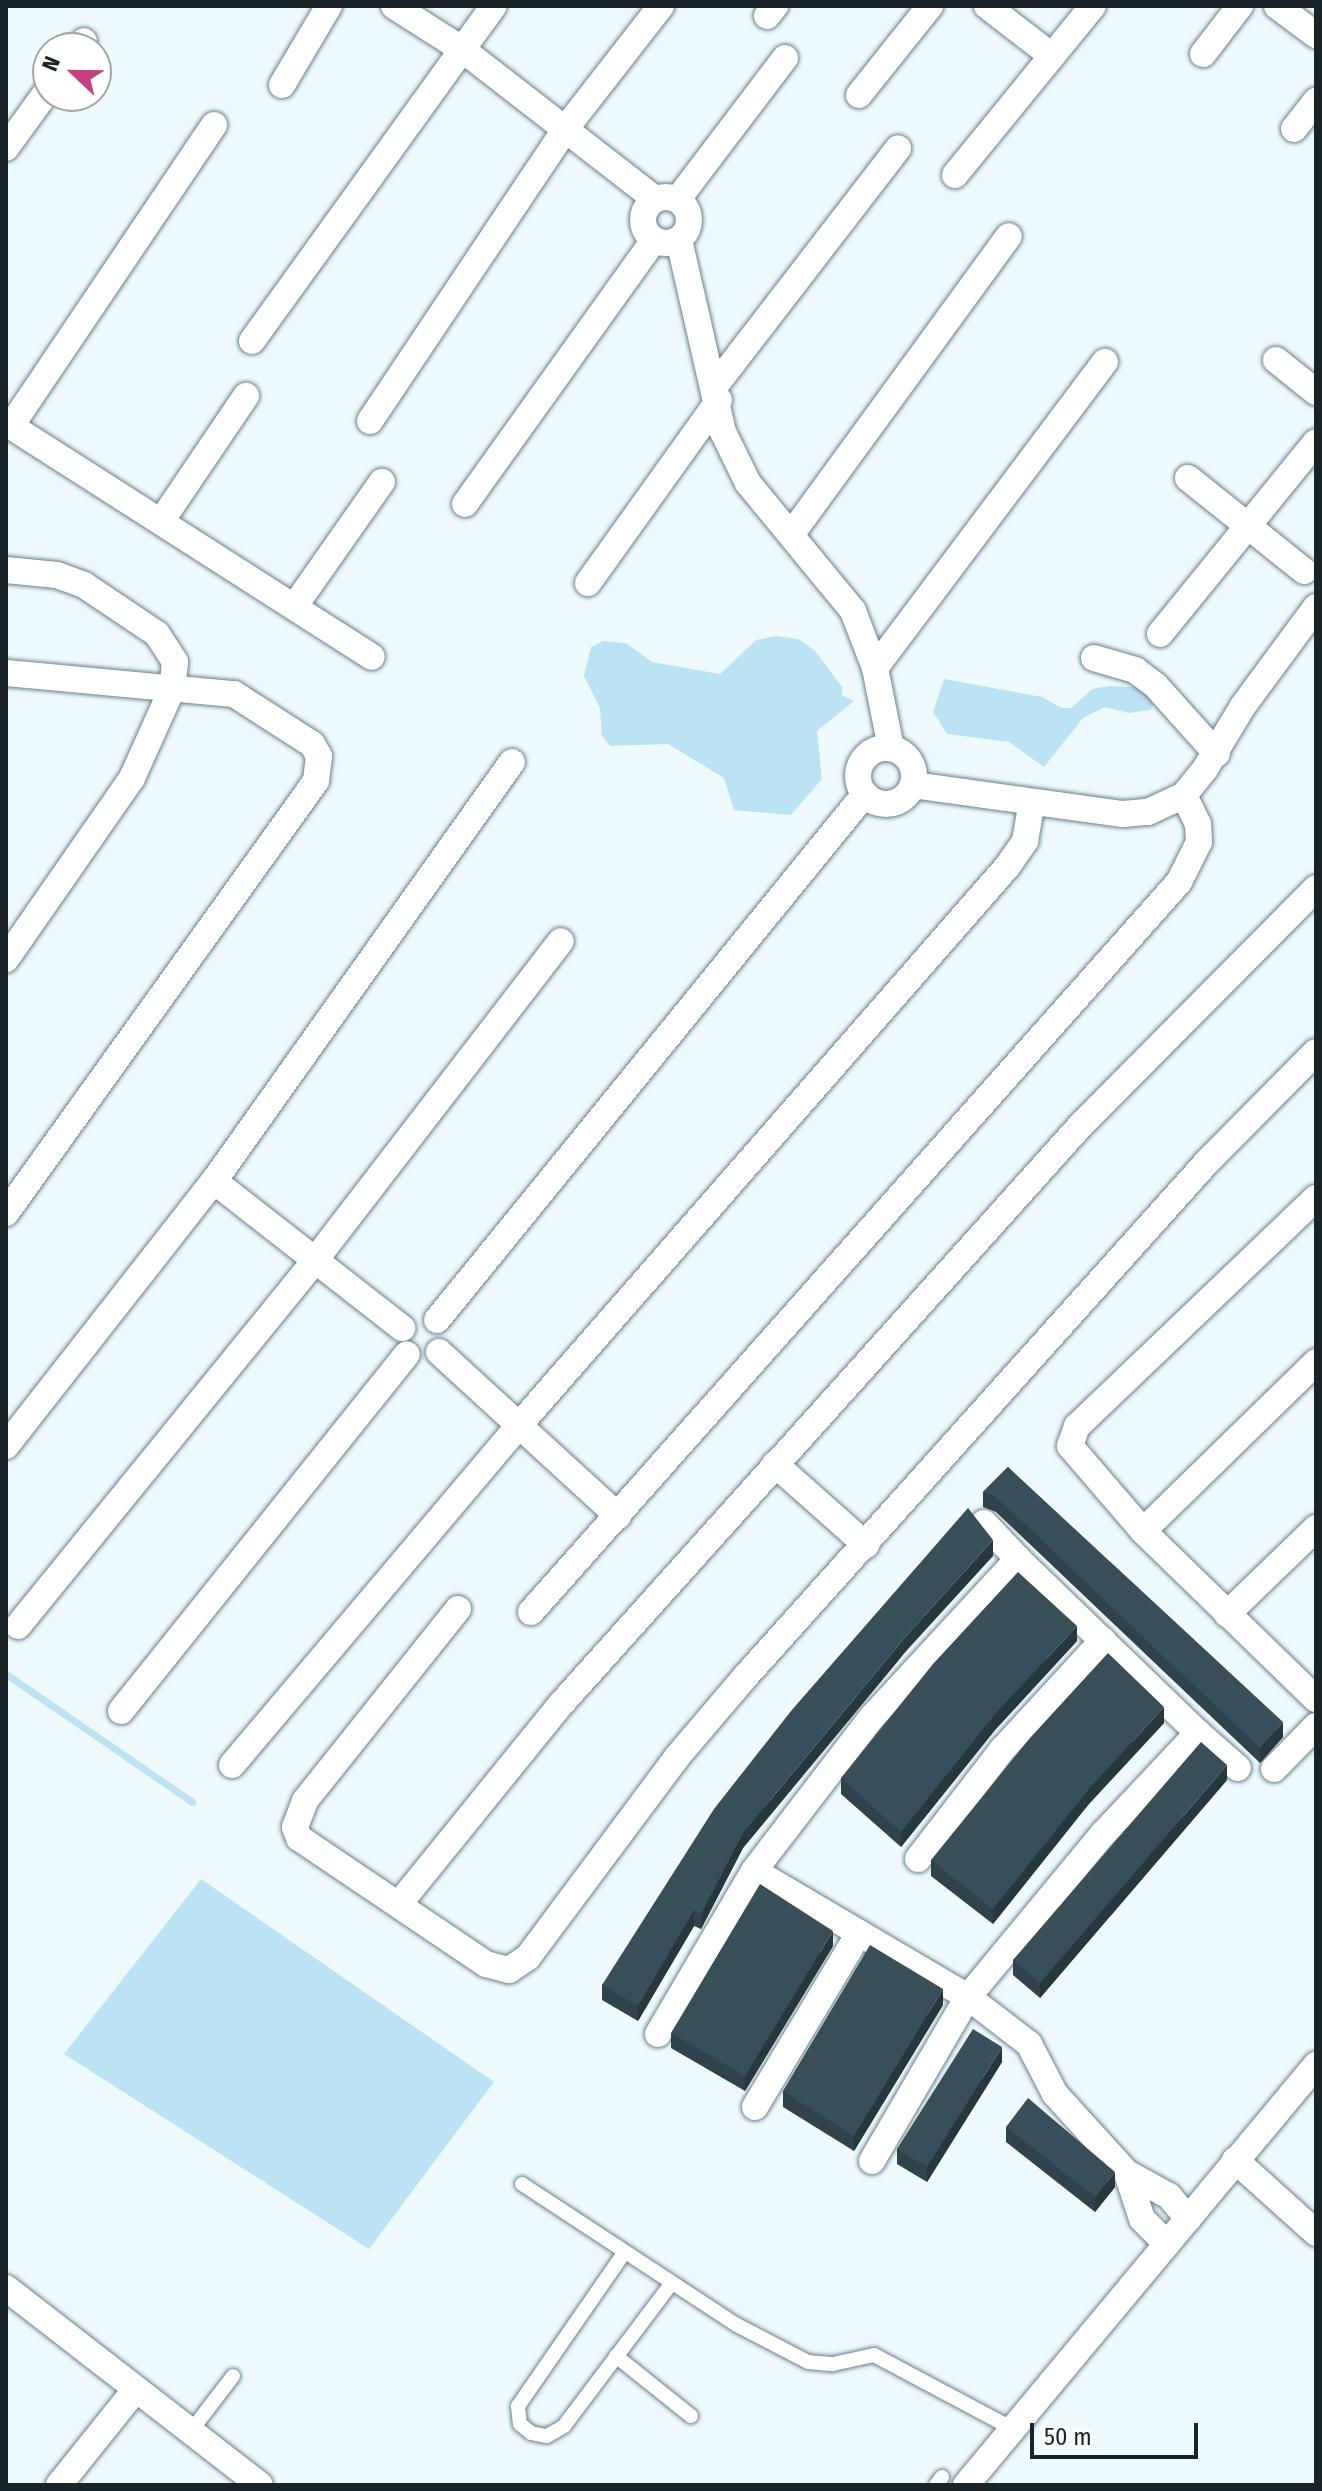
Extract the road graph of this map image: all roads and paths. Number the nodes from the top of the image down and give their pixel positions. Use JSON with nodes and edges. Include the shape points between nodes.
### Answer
{"nodes":[{"id":1,"x":329,"y":6,"type":"edge"},
{"id":2,"x":394,"y":6,"type":"edge"},
{"id":3,"x":494,"y":6,"type":"edge"},
{"id":4,"x":661,"y":6,"type":"edge"},
{"id":5,"x":930,"y":6,"type":"edge"},
{"id":6,"x":987,"y":6,"type":"edge"},
{"id":7,"x":1093,"y":6,"type":"edge"},
{"id":8,"x":1240,"y":6,"type":"edge"},
{"id":9,"x":1277,"y":6,"type":"edge"},
{"id":10,"x":1316,"y":35,"type":"edge"},
{"id":11,"x":463,"y":50,"type":"junction"},
{"id":12,"x":1203,"y":54,"type":"dead end"},
{"id":13,"x":1052,"y":56,"type":"junction"},
{"id":14,"x":785,"y":58,"type":"dead end"},
{"id":15,"x":282,"y":85,"type":"dead end"},
{"id":16,"x":859,"y":95,"type":"dead end"},
{"id":17,"x":1316,"y":101,"type":"edge"},
{"id":18,"x":32,"y":112,"type":"edge"},
{"id":19,"x":214,"y":125,"type":"dead end"},
{"id":20,"x":566,"y":128,"type":"junction"},
{"id":21,"x":1294,"y":129,"type":"dead end"},
{"id":22,"x":6,"y":148,"type":"edge"},
{"id":23,"x":898,"y":148,"type":"dead end"},
{"id":24,"x":955,"y":175,"type":"dead end"},
{"id":25,"x":667,"y":199,"type":"junction"},
{"id":26,"x":1009,"y":236,"type":"dead end"},
{"id":27,"x":666,"y":240,"type":"junction"},
{"id":28,"x":252,"y":341,"type":"dead end"},
{"id":29,"x":1276,"y":360,"type":"dead end"},
{"id":30,"x":1105,"y":362,"type":"dead end"},
{"id":31,"x":1316,"y":392,"type":"edge"},
{"id":32,"x":717,"y":393,"type":"junction"},
{"id":33,"x":246,"y":396,"type":"dead end"},
{"id":34,"x":370,"y":421,"type":"dead end"},
{"id":35,"x":9,"y":424,"type":"edge"},
{"id":36,"x":1316,"y":442,"type":"edge"},
{"id":37,"x":1188,"y":478,"type":"dead end"},
{"id":38,"x":382,"y":482,"type":"dead end"},
{"id":39,"x":465,"y":504,"type":"dead end"},
{"id":40,"x":162,"y":520,"type":"junction"},
{"id":41,"x":1247,"y":526,"type":"junction"},
{"id":42,"x":793,"y":532,"type":"junction"},
{"id":43,"x":6,"y":570,"type":"edge"},
{"id":44,"x":1304,"y":571,"type":"dead end"},
{"id":45,"x":588,"y":583,"type":"dead end"},
{"id":46,"x":294,"y":607,"type":"junction"},
{"id":47,"x":1316,"y":607,"type":"edge"},
{"id":48,"x":1160,"y":634,"type":"dead end"},
{"id":49,"x":372,"y":657,"type":"dead end"},
{"id":50,"x":1094,"y":658,"type":"dead end"},
{"id":51,"x":875,"y":668,"type":"junction"},
{"id":52,"x":6,"y":673,"type":"edge"},
{"id":53,"x":172,"y":689,"type":"junction"},
{"id":54,"x":891,"y":748,"type":"junction"},
{"id":55,"x":1217,"y":754,"type":"junction"},
{"id":56,"x":512,"y":762,"type":"dead end"},
{"id":57,"x":913,"y":785,"type":"junction"},
{"id":58,"x":865,"y":794,"type":"junction"},
{"id":59,"x":1184,"y":795,"type":"junction"},
{"id":60,"x":1032,"y":803,"type":"junction"},
{"id":61,"x":1316,"y":888,"type":"edge"},
{"id":62,"x":561,"y":941,"type":"dead end"},
{"id":63,"x":6,"y":959,"type":"edge"},
{"id":64,"x":1316,"y":1052,"type":"edge"},
{"id":65,"x":214,"y":1181,"type":"junction"},
{"id":66,"x":1316,"y":1198,"type":"edge"},
{"id":67,"x":6,"y":1213,"type":"edge"},
{"id":68,"x":316,"y":1259,"type":"junction"},
{"id":69,"x":437,"y":1320,"type":"junction"},
{"id":70,"x":404,"y":1341,"type":"junction"},
{"id":71,"x":439,"y":1352,"type":"junction"},
{"id":72,"x":1316,"y":1362,"type":"edge"},
{"id":73,"x":520,"y":1424,"type":"junction"},
{"id":74,"x":6,"y":1446,"type":"edge"},
{"id":75,"x":775,"y":1464,"type":"junction"},
{"id":76,"x":618,"y":1516,"type":"junction"},
{"id":77,"x":984,"y":1523,"type":"edge"},
{"id":78,"x":1316,"y":1528,"type":"edge"},
{"id":79,"x":1143,"y":1531,"type":"junction"},
{"id":80,"x":866,"y":1545,"type":"junction"},
{"id":81,"x":1018,"y":1559,"type":"junction"},
{"id":82,"x":458,"y":1609,"type":"dead end"},
{"id":83,"x":531,"y":1612,"type":"dead end"},
{"id":84,"x":1227,"y":1614,"type":"junction"},
{"id":85,"x":18,"y":1626,"type":"dead end"},
{"id":86,"x":1103,"y":1640,"type":"junction"},
{"id":87,"x":1316,"y":1699,"type":"edge"},
{"id":88,"x":121,"y":1711,"type":"dead end"},
{"id":89,"x":1316,"y":1726,"type":"edge"},
{"id":90,"x":1198,"y":1733,"type":"junction"},
{"id":91,"x":232,"y":1765,"type":"dead end"},
{"id":92,"x":1238,"y":1768,"type":"dead end"},
{"id":93,"x":1274,"y":1769,"type":"dead end"},
{"id":94,"x":918,"y":1859,"type":"dead end"},
{"id":95,"x":754,"y":1871,"type":"junction"},
{"id":96,"x":399,"y":1904,"type":"junction"},
{"id":97,"x":859,"y":1933,"type":"junction"},
{"id":98,"x":968,"y":1997,"type":"junction"},
{"id":99,"x":658,"y":2034,"type":"dead end"},
{"id":100,"x":1316,"y":2065,"type":"edge"},
{"id":101,"x":755,"y":2107,"type":"dead end"},
{"id":102,"x":1235,"y":2160,"type":"junction"},
{"id":103,"x":872,"y":2161,"type":"dead end"},
{"id":104,"x":1127,"y":2173,"type":"junction"},
{"id":105,"x":522,"y":2184,"type":"dead end"},
{"id":106,"x":1188,"y":2219,"type":"junction"},
{"id":107,"x":1316,"y":2233,"type":"edge"},
{"id":108,"x":1167,"y":2244,"type":"junction"},
{"id":109,"x":624,"y":2253,"type":"junction"},
{"id":110,"x":671,"y":2284,"type":"junction"},
{"id":111,"x":6,"y":2288,"type":"edge"},
{"id":112,"x":616,"y":2356,"type":"junction"},
{"id":113,"x":233,"y":2376,"type":"dead end"},
{"id":114,"x":136,"y":2389,"type":"junction"},
{"id":115,"x":691,"y":2416,"type":"dead end"},
{"id":116,"x":1013,"y":2429,"type":"junction"},
{"id":117,"x":191,"y":2431,"type":"junction"},
{"id":118,"x":948,"y":2482,"type":"edge"},
{"id":119,"x":59,"y":2485,"type":"edge"},
{"id":120,"x":260,"y":2485,"type":"edge"}],
"edges":[{"from":1,"to":15,"type":"street"},
{"from":2,"to":11,"type":"street"},
{"from":3,"to":11,"type":"street"},
{"from":4,"to":20,"type":"street"},
{"from":5,"to":16,"type":"street"},
{"from":6,"to":13,"type":"street"},
{"from":7,"to":13,"type":"street"},
{"from":8,"to":12,"type":"street"},
{"from":9,"to":10,"type":"street"},
{"from":11,"to":20,"type":"street"},
{"from":11,"to":28,"type":"street"},
{"from":13,"to":24,"type":"street"},
{"from":14,"to":25,"type":"street"},
{"from":17,"to":21,"type":"street"},
{"from":18,"to":22,"type":"street"},
{"from":19,"to":35,"type":"street"},
{"from":20,"to":25,"type":"street"},
{"from":20,"to":34,"type":"street"},
{"from":23,"to":32,"type":"street"},
{"from":25,"to":27,"type":"street","via":[[643,219]]},
{"from":25,"to":27,"type":"street","via":[[689,211],[689,227]]},
{"from":26,"to":42,"type":"street"},
{"from":27,"to":32,"type":"street"},
{"from":27,"to":39,"type":"street"},
{"from":29,"to":31,"type":"street"},
{"from":30,"to":51,"type":"street"},
{"from":32,"to":42,"type":"street","via":[[723,432],[743,473]]},
{"from":32,"to":45,"type":"street"},
{"from":33,"to":40,"type":"street"},
{"from":35,"to":40,"type":"street"},
{"from":36,"to":41,"type":"street"},
{"from":37,"to":41,"type":"street"},
{"from":38,"to":46,"type":"street"},
{"from":40,"to":46,"type":"street"},
{"from":41,"to":44,"type":"street"},
{"from":41,"to":48,"type":"street"},
{"from":42,"to":51,"type":"street","via":[[853,611]]},
{"from":43,"to":53,"type":"street","via":[[71,579],[157,634],[175,662]]},
{"from":46,"to":49,"type":"street"},
{"from":47,"to":55,"type":"street","via":[[1243,706]]},
{"from":50,"to":55,"type":"street","via":[[1145,678]]},
{"from":51,"to":54,"type":"street"},
{"from":52,"to":53,"type":"street"},
{"from":53,"to":63,"type":"street","via":[[132,778]]},
{"from":53,"to":67,"type":"street","via":[[234,694],[259,708],[312,744],[319,756],[316,781]]},
{"from":54,"to":57,"type":"street","via":[[908,757]]},
{"from":54,"to":58,"type":"street","via":[[865,758],[858,776]]},
{"from":55,"to":59,"type":"street"},
{"from":56,"to":65,"type":"street"},
{"from":57,"to":58,"type":"street","via":[[891,803]]},
{"from":57,"to":60,"type":"street"},
{"from":58,"to":69,"type":"street"},
{"from":59,"to":60,"type":"street","via":[[1148,812],[1123,814]]},
{"from":59,"to":76,"type":"street","via":[[1198,824],[1199,842],[1179,882]]},
{"from":60,"to":73,"type":"street","via":[[1025,841],[1007,867]]},
{"from":61,"to":75,"type":"street","via":[[1081,1125]]},
{"from":62,"to":68,"type":"street"},
{"from":64,"to":80,"type":"street","via":[[1208,1161]]},
{"from":65,"to":68,"type":"street"},
{"from":65,"to":74,"type":"street"},
{"from":66,"to":79,"type":"street","via":[[1077,1426],[1070,1446],[1074,1456]]},
{"from":68,"to":70,"type":"street"},
{"from":68,"to":85,"type":"street"},
{"from":69,"to":70,"type":"street","via":[[411,1318]]},
{"from":69,"to":71,"type":"street","via":[[443,1330]]},
{"from":70,"to":71,"type":"street","via":[[417,1359]]},
{"from":70,"to":88,"type":"street"},
{"from":71,"to":73,"type":"street"},
{"from":72,"to":79,"type":"street"},
{"from":73,"to":76,"type":"street"},
{"from":73,"to":91,"type":"street"},
{"from":75,"to":80,"type":"street"},
{"from":75,"to":96,"type":"street","via":[[562,1703]]},
{"from":76,"to":83,"type":"street"},
{"from":77,"to":81,"type":"street"},
{"from":78,"to":84,"type":"street"},
{"from":79,"to":84,"type":"street"},
{"from":80,"to":96,"type":"street","via":[[677,1757],[519,1965],[509,1970],[486,1964]]},
{"from":81,"to":86,"type":"street"},
{"from":81,"to":95,"type":"street","via":[[872,1717]]},
{"from":82,"to":96,"type":"street","via":[[297,1816],[299,1838]]},
{"from":84,"to":87,"type":"street"},
{"from":86,"to":90,"type":"street"},
{"from":86,"to":94,"type":"street","via":[[1002,1750]]},
{"from":89,"to":93,"type":"street"},
{"from":90,"to":92,"type":"street"},
{"from":90,"to":98,"type":"street","via":[[1103,1834]]},
{"from":95,"to":97,"type":"street"},
{"from":95,"to":99,"type":"street"},
{"from":97,"to":98,"type":"street"},
{"from":97,"to":101,"type":"street"},
{"from":98,"to":103,"type":"street"},
{"from":98,"to":104,"type":"street","via":[[1029,2044],[1055,2094]]},
{"from":100,"to":102,"type":"street"},
{"from":102,"to":106,"type":"street"},
{"from":102,"to":107,"type":"street"},
{"from":104,"to":106,"type":"street","via":[[1169,2196]]},
{"from":104,"to":108,"type":"street","via":[[1142,2219]]},
{"from":105,"to":109,"type":"lane"},
{"from":106,"to":108,"type":"street"},
{"from":108,"to":116,"type":"street"},
{"from":109,"to":110,"type":"lane"},
{"from":109,"to":112,"type":"lane","via":[[532,2381],[518,2406],[520,2424],[547,2436],[564,2426]]},
{"from":110,"to":112,"type":"lane"},
{"from":110,"to":116,"type":"lane","via":[[808,2362],[833,2364],[874,2355]]},
{"from":111,"to":114,"type":"street"},
{"from":112,"to":115,"type":"lane"},
{"from":113,"to":117,"type":"lane"},
{"from":114,"to":117,"type":"street"},
{"from":114,"to":119,"type":"street"},
{"from":116,"to":118,"type":"street"},
{"from":117,"to":120,"type":"street"}]}
